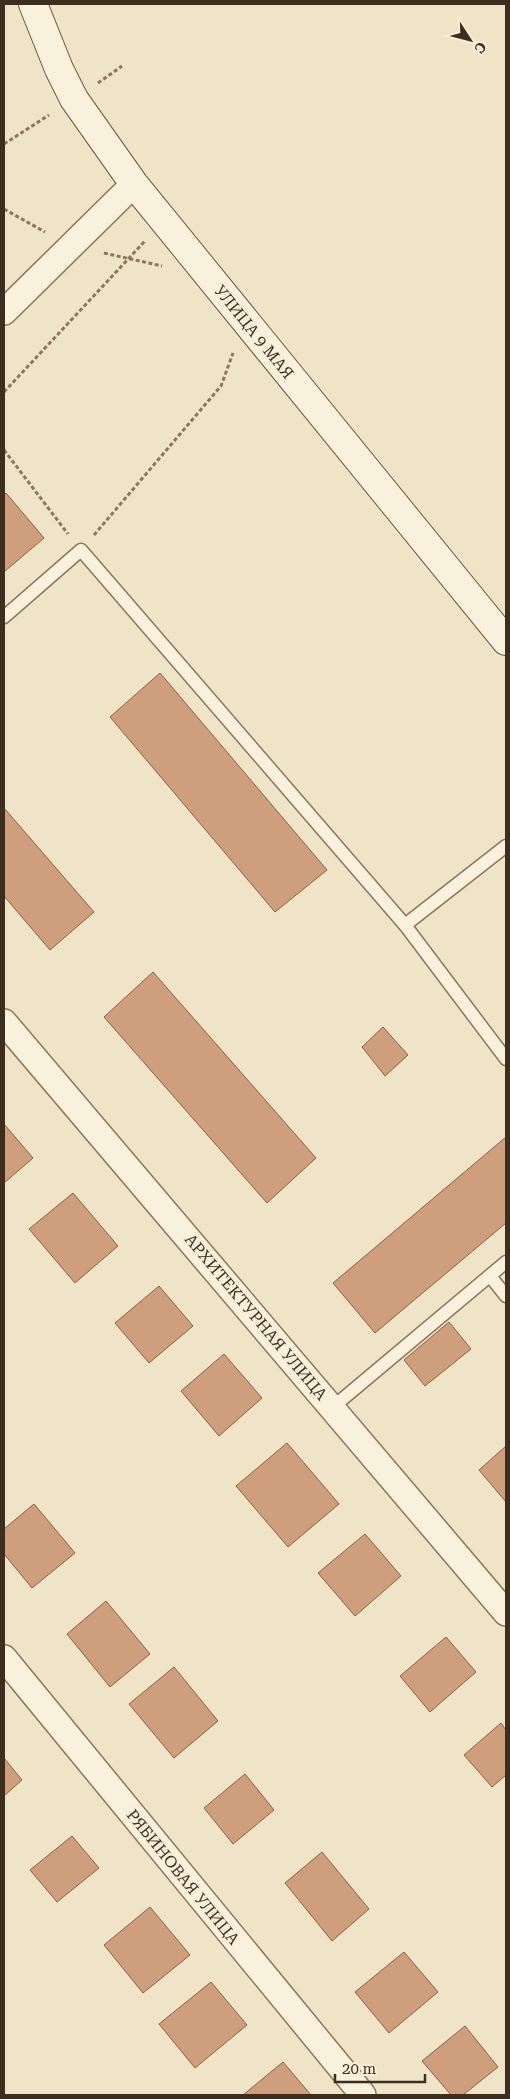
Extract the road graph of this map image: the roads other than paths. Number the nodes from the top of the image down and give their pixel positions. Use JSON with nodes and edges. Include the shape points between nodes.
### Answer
{"nodes":[{"id":1,"x":32,"y":4,"type":"edge"},
{"id":2,"x":134,"y":184,"type":"junction"},
{"id":3,"x":4,"y":312,"type":"edge"},
{"id":4,"x":4,"y":617,"type":"edge"},
{"id":5,"x":506,"y":641,"type":"edge"},
{"id":6,"x":506,"y":846,"type":"edge"},
{"id":7,"x":406,"y":925,"type":"junction"},
{"id":8,"x":4,"y":1022,"type":"edge"},
{"id":9,"x":506,"y":1058,"type":"edge"},
{"id":10,"x":506,"y":1262,"type":"edge"},
{"id":11,"x":490,"y":1276,"type":"junction"},
{"id":12,"x":506,"y":1296,"type":"edge"},
{"id":13,"x":333,"y":1407,"type":"junction"},
{"id":14,"x":506,"y":1613,"type":"edge"},
{"id":15,"x":4,"y":1658,"type":"edge"},
{"id":16,"x":363,"y":2095,"type":"edge"}],
"edges":[{"from":1,"to":2,"type":"main road","name":"УЛИЦА 9 МАЯ","via":[[74,99]]},
{"from":2,"to":3,"type":"street"},
{"from":2,"to":5,"type":"main road","name":"УЛИЦА 9 МАЯ"},
{"from":4,"to":7,"type":"lane","via":[[81,550]]},
{"from":6,"to":7,"type":"lane"},
{"from":7,"to":9,"type":"lane"},
{"from":8,"to":13,"type":"street","name":"АРХИТЕКТУРНАЯ УЛИЦА"},
{"from":10,"to":11,"type":"lane"},
{"from":11,"to":12,"type":"lane"},
{"from":11,"to":13,"type":"lane"},
{"from":13,"to":14,"type":"street","name":"АРХИТЕКТУРНАЯ УЛИЦА"},
{"from":15,"to":16,"type":"street","name":"РЯБИНОВАЯ УЛИЦА"}]}
